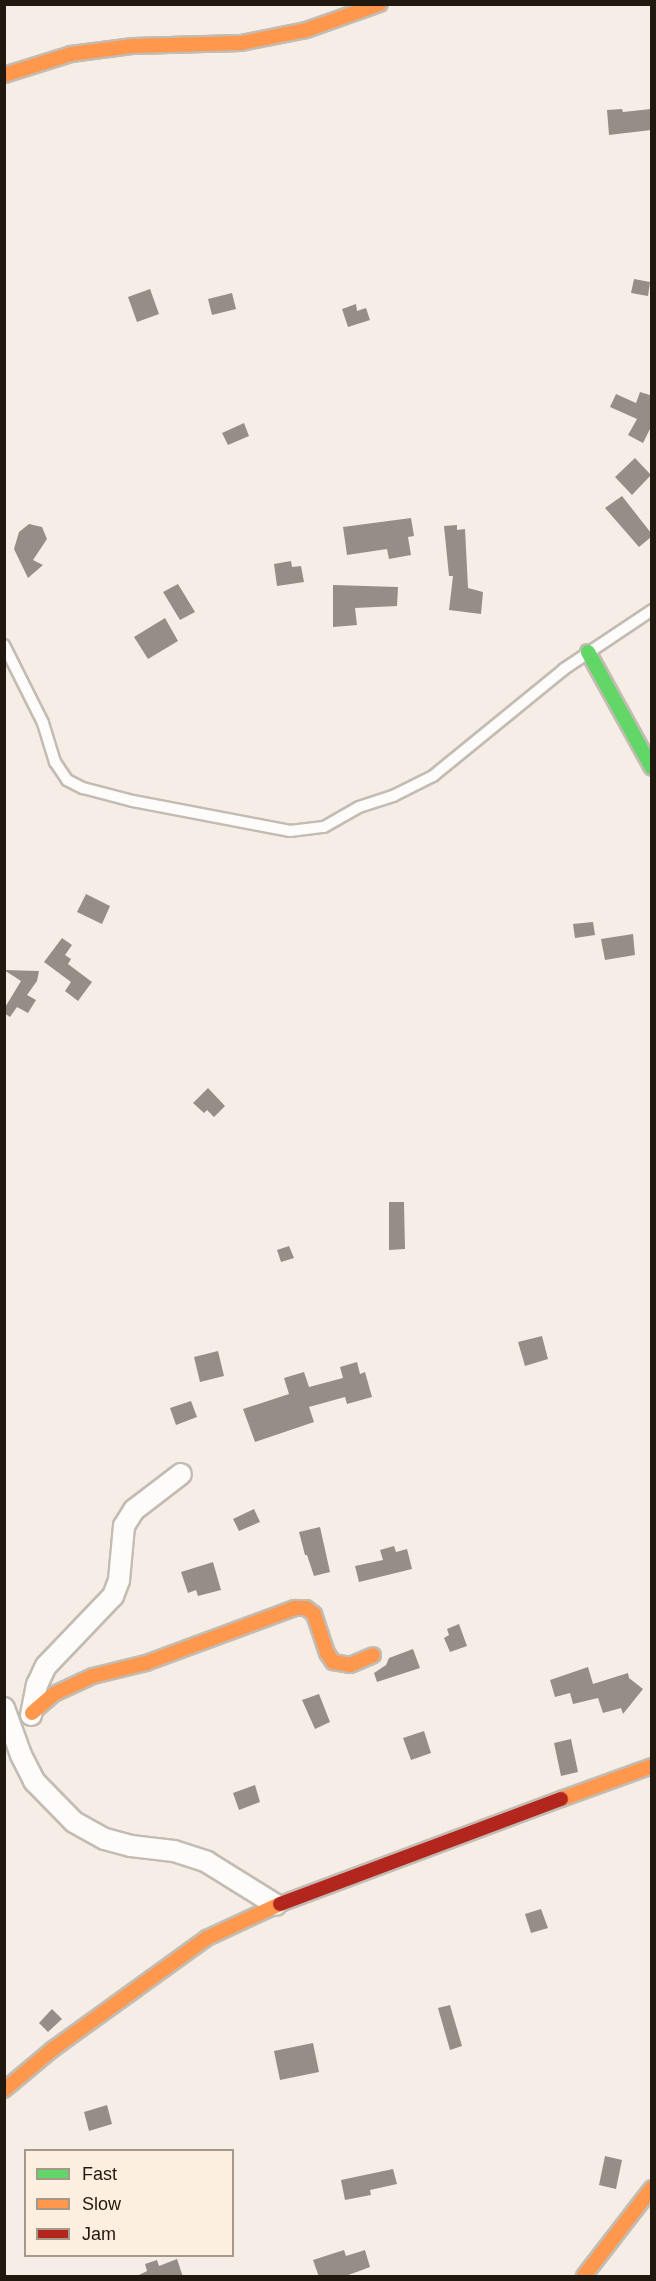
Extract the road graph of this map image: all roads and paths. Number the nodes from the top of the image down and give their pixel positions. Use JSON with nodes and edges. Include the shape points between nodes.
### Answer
{"nodes":[{"id":1,"x":380,"y":4,"type":"edge"},
{"id":2,"x":4,"y":75,"type":"edge"},
{"id":3,"x":651,"y":610,"type":"edge"},
{"id":4,"x":4,"y":645,"type":"edge"},
{"id":5,"x":588,"y":652,"type":"junction"},
{"id":6,"x":651,"y":768,"type":"edge"},
{"id":7,"x":181,"y":1474,"type":"dead end"},
{"id":8,"x":373,"y":1655,"type":"dead end"},
{"id":9,"x":4,"y":1708,"type":"edge"},
{"id":10,"x":32,"y":1713,"type":"junction"},
{"id":11,"x":16,"y":1737,"type":"junction"},
{"id":12,"x":651,"y":1766,"type":"edge"},
{"id":13,"x":276,"y":1905,"type":"junction"},
{"id":14,"x":4,"y":2090,"type":"edge"},
{"id":15,"x":651,"y":2188,"type":"edge"},
{"id":16,"x":584,"y":2277,"type":"edge"}],
"edges":[{"from":1,"to":2,"type":"street","via":[[306,30],[241,43],[123,47],[71,54]]},
{"from":3,"to":5,"type":"lane"},
{"from":4,"to":5,"type":"lane","via":[[43,723],[55,762],[67,780],[133,801],[290,831],[324,827],[359,807],[433,776]]},
{"from":5,"to":6,"type":"street"},
{"from":7,"to":10,"type":"street","via":[[134,1510],[124,1526],[119,1580],[112,1596],[46,1666],[37,1685]]},
{"from":8,"to":10,"type":"street","via":[[350,1665],[333,1662],[314,1614],[306,1608],[295,1608],[146,1663],[93,1676],[54,1694]]},
{"from":9,"to":11,"type":"street"},
{"from":10,"to":11,"type":"street"},
{"from":11,"to":13,"type":"street","via":[[34,1781],[75,1822],[105,1839],[174,1851],[207,1862]]},
{"from":12,"to":13,"type":"street"},
{"from":13,"to":14,"type":"street","via":[[207,1938],[53,2049]]},
{"from":15,"to":16,"type":"street"}]}
